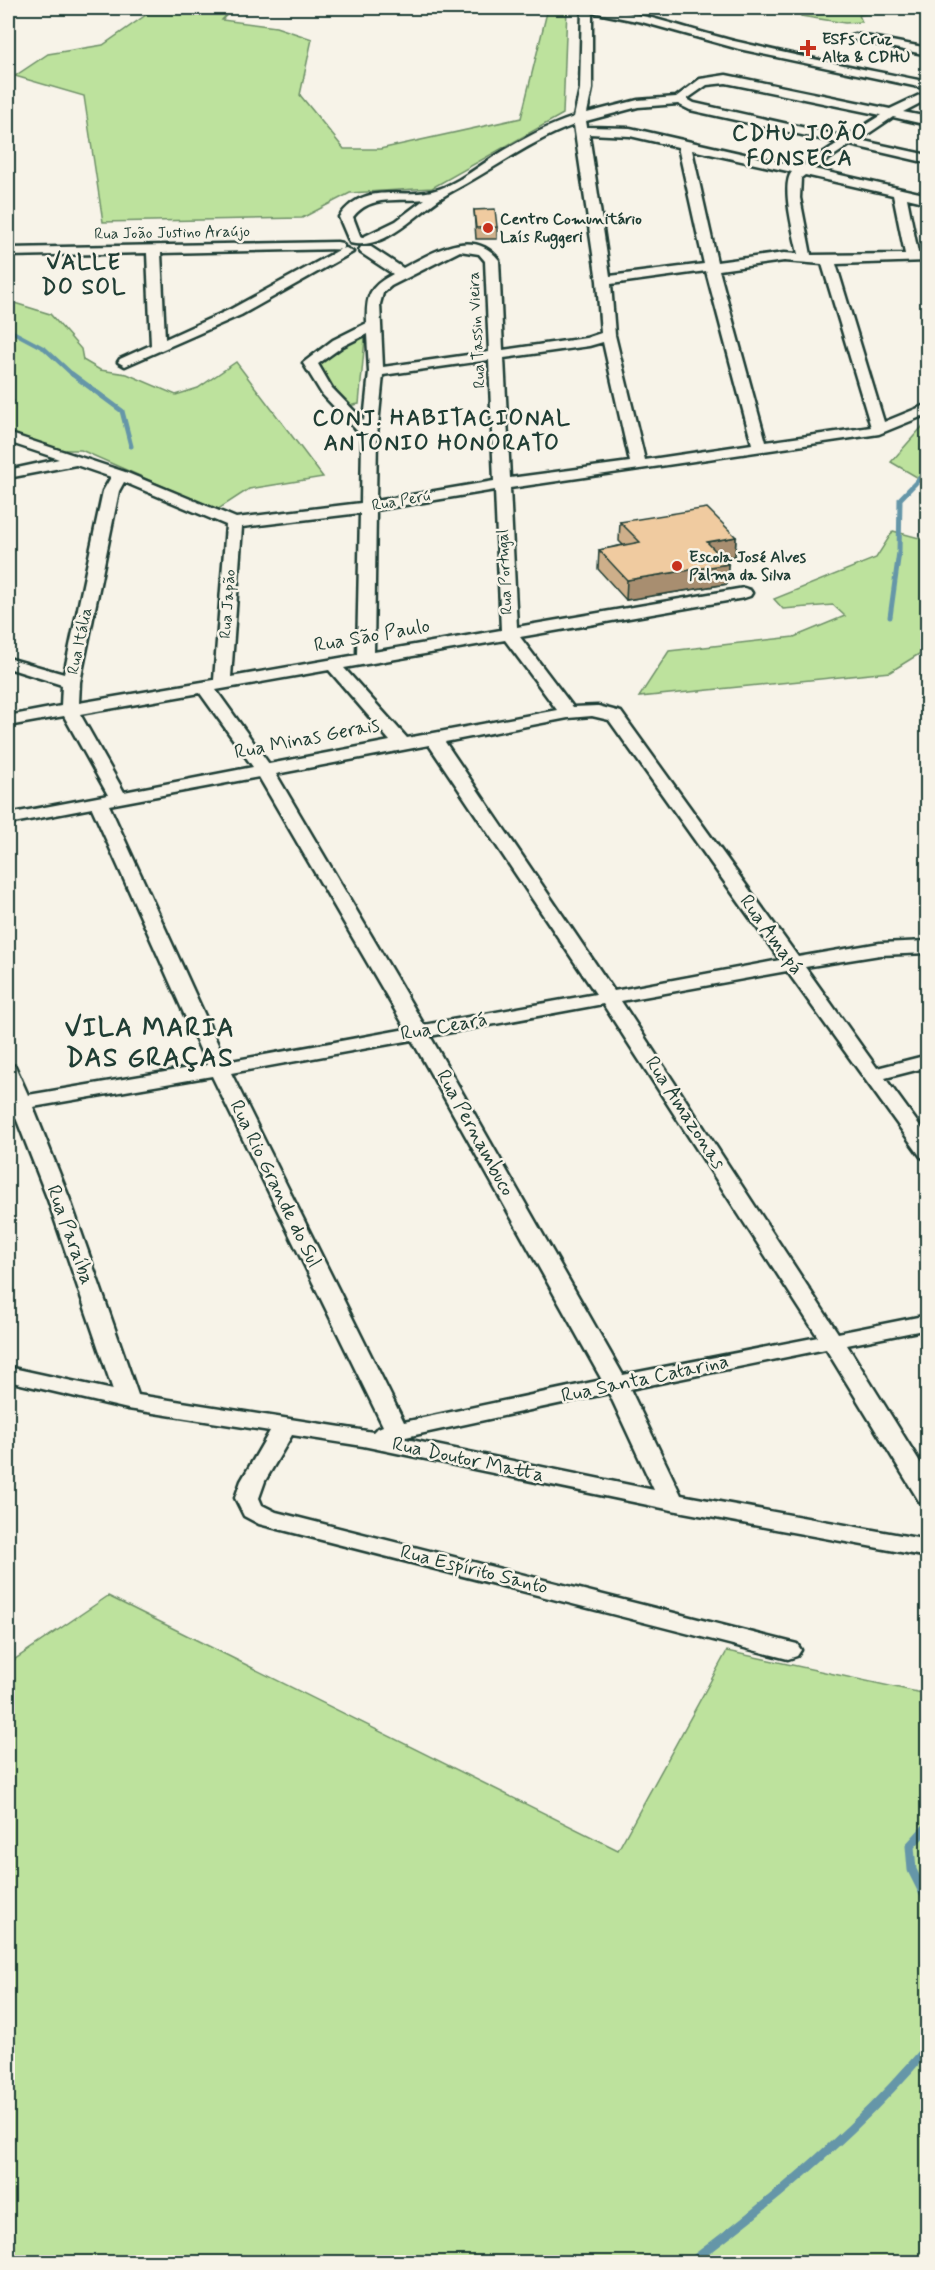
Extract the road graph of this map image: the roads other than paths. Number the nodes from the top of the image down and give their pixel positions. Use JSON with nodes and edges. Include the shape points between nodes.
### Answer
{"nodes":[{"id":1,"x":587,"y":8,"type":"edge"},
{"id":2,"x":855,"y":37,"type":"dead end"},
{"id":3,"x":927,"y":52,"type":"edge"},
{"id":4,"x":927,"y":86,"type":"edge"},
{"id":5,"x":927,"y":94,"type":"edge"},
{"id":6,"x":682,"y":102,"type":"junction"},
{"id":7,"x":892,"y":113,"type":"junction"},
{"id":8,"x":927,"y":121,"type":"edge"},
{"id":9,"x":580,"y":124,"type":"junction"},
{"id":10,"x":849,"y":141,"type":"junction"},
{"id":11,"x":684,"y":144,"type":"junction"},
{"id":12,"x":927,"y":159,"type":"edge"},
{"id":13,"x":802,"y":170,"type":"junction"},
{"id":14,"x":441,"y":192,"type":"junction"},
{"id":15,"x":899,"y":193,"type":"junction"},
{"id":16,"x":927,"y":200,"type":"edge"},
{"id":17,"x":361,"y":244,"type":"junction"},
{"id":18,"x":341,"y":249,"type":"junction"},
{"id":19,"x":154,"y":250,"type":"junction"},
{"id":20,"x":8,"y":252,"type":"edge"},
{"id":21,"x":805,"y":256,"type":"junction"},
{"id":22,"x":912,"y":256,"type":"junction"},
{"id":23,"x":927,"y":257,"type":"edge"},
{"id":24,"x":828,"y":260,"type":"junction"},
{"id":25,"x":711,"y":265,"type":"junction"},
{"id":26,"x":401,"y":273,"type":"junction"},
{"id":27,"x":604,"y":281,"type":"junction"},
{"id":28,"x":373,"y":325,"type":"junction"},
{"id":29,"x":608,"y":335,"type":"junction"},
{"id":30,"x":158,"y":347,"type":"junction"},
{"id":31,"x":497,"y":355,"type":"junction"},
{"id":32,"x":125,"y":362,"type":"dead end"},
{"id":33,"x":376,"y":372,"type":"junction"},
{"id":34,"x":927,"y":408,"type":"edge"},
{"id":35,"x":879,"y":430,"type":"junction"},
{"id":36,"x":370,"y":435,"type":"junction"},
{"id":37,"x":8,"y":437,"type":"edge"},
{"id":38,"x":760,"y":447,"type":"junction"},
{"id":39,"x":75,"y":461,"type":"junction"},
{"id":40,"x":639,"y":466,"type":"junction"},
{"id":41,"x":8,"y":474,"type":"edge"},
{"id":42,"x":120,"y":475,"type":"junction"},
{"id":43,"x":501,"y":484,"type":"junction"},
{"id":44,"x":368,"y":507,"type":"junction"},
{"id":45,"x":234,"y":523,"type":"junction"},
{"id":46,"x":744,"y":593,"type":"dead end"},
{"id":47,"x":509,"y":633,"type":"junction"},
{"id":48,"x":365,"y":659,"type":"junction"},
{"id":49,"x":8,"y":663,"type":"edge"},
{"id":50,"x":333,"y":665,"type":"junction"},
{"id":51,"x":71,"y":682,"type":"junction"},
{"id":52,"x":214,"y":685,"type":"junction"},
{"id":53,"x":70,"y":711,"type":"junction"},
{"id":54,"x":568,"y":712,"type":"junction"},
{"id":55,"x":615,"y":716,"type":"joint"},
{"id":56,"x":8,"y":721,"type":"edge"},
{"id":57,"x":433,"y":737,"type":"junction"},
{"id":58,"x":402,"y":744,"type":"junction"},
{"id":59,"x":265,"y":771,"type":"junction"},
{"id":60,"x":109,"y":801,"type":"junction"},
{"id":61,"x":8,"y":819,"type":"edge"},
{"id":62,"x":927,"y":947,"type":"edge"},
{"id":63,"x":791,"y":964,"type":"junction"},
{"id":64,"x":609,"y":997,"type":"junction"},
{"id":65,"x":418,"y":1032,"type":"junction"},
{"id":66,"x":927,"y":1061,"type":"edge"},
{"id":67,"x":219,"y":1069,"type":"junction"},
{"id":68,"x":8,"y":1070,"type":"edge"},
{"id":69,"x":873,"y":1075,"type":"junction"},
{"id":70,"x":13,"y":1104,"type":"edge"},
{"id":71,"x":927,"y":1153,"type":"edge"},
{"id":72,"x":927,"y":1322,"type":"edge"},
{"id":73,"x":834,"y":1340,"type":"junction"},
{"id":74,"x":8,"y":1374,"type":"edge"},
{"id":75,"x":616,"y":1384,"type":"junction"},
{"id":76,"x":128,"y":1401,"type":"junction"},
{"id":77,"x":285,"y":1426,"type":"junction"},
{"id":78,"x":397,"y":1431,"type":"junction"},
{"id":79,"x":363,"y":1438,"type":"junction"},
{"id":80,"x":927,"y":1494,"type":"edge"},
{"id":81,"x":672,"y":1502,"type":"junction"},
{"id":82,"x":927,"y":1548,"type":"edge"},
{"id":83,"x":788,"y":1650,"type":"dead end"}],
"edges":[{"from":1,"to":4,"type":"street","via":[[644,19],[739,46]]},
{"from":1,"to":9,"type":"street","via":[[586,91]]},
{"from":2,"to":3,"type":"street"},
{"from":5,"to":7,"type":"street"},
{"from":6,"to":7,"type":"street","via":[[698,85],[711,80],[738,80]]},
{"from":6,"to":9,"type":"street","via":[[644,102]]},
{"from":6,"to":10,"type":"street"},
{"from":7,"to":8,"type":"street"},
{"from":7,"to":10,"type":"street"},
{"from":9,"to":11,"type":"street"},
{"from":9,"to":14,"type":"street","via":[[543,133]]},
{"from":9,"to":27,"type":"street"},
{"from":10,"to":12,"type":"street"},
{"from":10,"to":13,"type":"street"},
{"from":11,"to":13,"type":"street"},
{"from":11,"to":25,"type":"street"},
{"from":13,"to":15,"type":"street"},
{"from":13,"to":21,"type":"street","via":[[795,176],[793,186]]},
{"from":14,"to":17,"type":"street","via":[[401,224]]},
{"from":14,"to":17,"type":"street","via":[[358,202],[346,217]]},
{"from":15,"to":16,"type":"street"},
{"from":15,"to":22,"type":"street"},
{"from":17,"to":18,"type":"street","via":[[344,241]]},
{"from":17,"to":26,"type":"street"},
{"from":18,"to":19,"type":"street","name":"Rua João Justino Araújo"},
{"from":18,"to":30,"type":"street","via":[[236,312]]},
{"from":19,"to":20,"type":"street","name":"Rua João Justino Araújo"},
{"from":19,"to":30,"type":"street"},
{"from":21,"to":24,"type":"street"},
{"from":21,"to":25,"type":"street"},
{"from":22,"to":23,"type":"street"},
{"from":22,"to":24,"type":"street"},
{"from":24,"to":35,"type":"street"},
{"from":25,"to":27,"type":"street"},
{"from":25,"to":38,"type":"street"},
{"from":26,"to":28,"type":"street","via":[[377,291]]},
{"from":26,"to":31,"type":"street","name":"Rua Tassin Vieira","via":[[450,249],[483,251],[492,260]]},
{"from":27,"to":29,"type":"street"},
{"from":28,"to":33,"type":"street"},
{"from":28,"to":36,"type":"street","via":[[310,363],[335,399]]},
{"from":29,"to":31,"type":"street","via":[[589,342]]},
{"from":29,"to":40,"type":"street"},
{"from":30,"to":32,"type":"street"},
{"from":31,"to":33,"type":"street"},
{"from":31,"to":43,"type":"street","name":"Rua Tassin Vieira"},
{"from":33,"to":36,"type":"street"},
{"from":34,"to":35,"type":"street","name":"Rua Perú"},
{"from":35,"to":38,"type":"street","name":"Rua Perú"},
{"from":36,"to":44,"type":"street"},
{"from":37,"to":39,"type":"street"},
{"from":38,"to":40,"type":"street","name":"Rua Perú"},
{"from":39,"to":41,"type":"street"},
{"from":39,"to":42,"type":"street"},
{"from":40,"to":43,"type":"street","name":"Rua Perú"},
{"from":42,"to":45,"type":"street"},
{"from":42,"to":51,"type":"street","name":"Rua Itália","via":[[111,491]]},
{"from":43,"to":44,"type":"street","name":"Rua Perú"},
{"from":43,"to":47,"type":"street","name":"Rua Portugal"},
{"from":44,"to":45,"type":"street","name":"Rua Perú"},
{"from":44,"to":48,"type":"street"},
{"from":45,"to":52,"type":"street","name":"Rua Japão"},
{"from":46,"to":47,"type":"street","name":"Rua São Paulo"},
{"from":47,"to":48,"type":"street","name":"Rua São Paulo"},
{"from":47,"to":54,"type":"street","name":"Rua Portugal"},
{"from":48,"to":50,"type":"street","name":"Rua São Paulo"},
{"from":49,"to":51,"type":"street"},
{"from":50,"to":52,"type":"street","name":"Rua São Paulo"},
{"from":50,"to":58,"type":"street"},
{"from":51,"to":53,"type":"street","name":"Rua Itália"},
{"from":52,"to":53,"type":"street","name":"Rua São Paulo"},
{"from":52,"to":59,"type":"street"},
{"from":53,"to":56,"type":"street","name":"Rua São Paulo"},
{"from":53,"to":60,"type":"street"},
{"from":54,"to":55,"type":"street","name":"Rua Minas Gerais","via":[[589,710]]},
{"from":54,"to":57,"type":"street","name":"Rua Minas Gerais"},
{"from":55,"to":63,"type":"street","name":"Rua Amapá"},
{"from":57,"to":58,"type":"street","name":"Rua Minas Gerais"},
{"from":57,"to":64,"type":"street","name":"Rua Amazonas"},
{"from":58,"to":59,"type":"street","name":"Rua Minas Gerais"},
{"from":59,"to":60,"type":"street","name":"Rua Minas Gerais"},
{"from":59,"to":65,"type":"street","name":"Rua Pernambuco"},
{"from":60,"to":61,"type":"street","name":"Rua Minas Gerais"},
{"from":60,"to":67,"type":"street","name":"Rua Rio Grande do Sul"},
{"from":62,"to":63,"type":"street","name":"Rua Ceará","via":[[880,949]]},
{"from":63,"to":64,"type":"street","name":"Rua Ceará"},
{"from":63,"to":69,"type":"street","name":"Rua Amapá"},
{"from":64,"to":65,"type":"street","name":"Rua Ceará"},
{"from":64,"to":73,"type":"street","name":"Rua Amazonas"},
{"from":65,"to":67,"type":"street","name":"Rua Ceará"},
{"from":65,"to":75,"type":"street","name":"Rua Pernambuco"},
{"from":66,"to":69,"type":"street"},
{"from":67,"to":70,"type":"street","name":"Rua Ceará"},
{"from":67,"to":78,"type":"street","name":"Rua Rio Grande do Sul"},
{"from":68,"to":70,"type":"street","name":"Rua Paraíba"},
{"from":69,"to":71,"type":"street","name":"Rua Amapá"},
{"from":70,"to":76,"type":"street","name":"Rua Paraíba","via":[[59,1200]]},
{"from":72,"to":73,"type":"street","name":"Rua Santa Catarina"},
{"from":73,"to":75,"type":"street","name":"Rua Santa Catarina"},
{"from":73,"to":80,"type":"street","name":"Rua Amazonas"},
{"from":74,"to":76,"type":"street","name":"Rua Doutor Matta"},
{"from":75,"to":78,"type":"street","name":"Rua Santa Catarina"},
{"from":75,"to":81,"type":"street","name":"Rua Pernambuco"},
{"from":76,"to":77,"type":"street","name":"Rua Doutor Matta"},
{"from":77,"to":79,"type":"street","name":"Rua Doutor Matta"},
{"from":77,"to":83,"type":"street","name":"Rua Espírito Santo","via":[[247,1498],[253,1510],[268,1518]]},
{"from":78,"to":79,"type":"street","name":"Rua Santa Catarina"},
{"from":79,"to":81,"type":"street","name":"Rua Doutor Matta"},
{"from":81,"to":82,"type":"street","name":"Rua Doutor Matta"}]}
